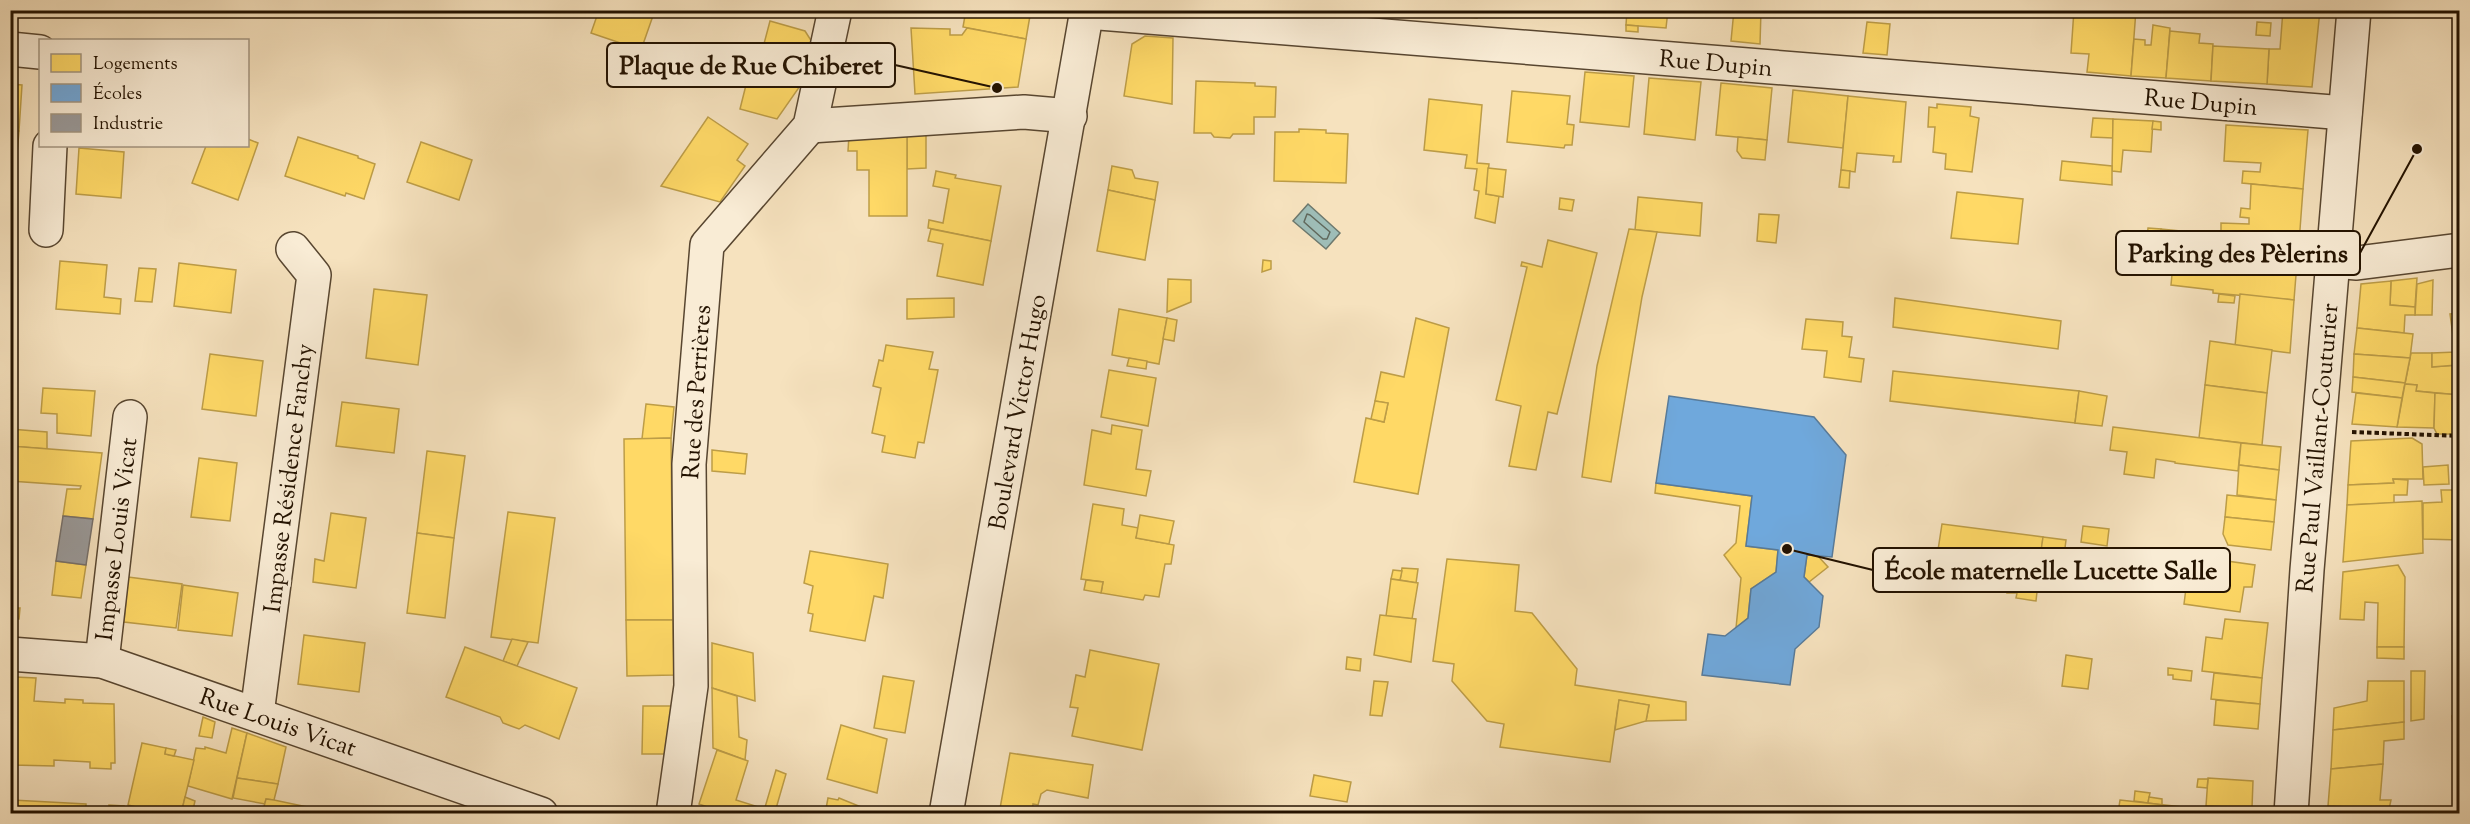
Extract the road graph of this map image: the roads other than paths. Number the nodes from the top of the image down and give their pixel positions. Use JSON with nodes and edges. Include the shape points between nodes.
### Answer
{"nodes":[{"id":1,"x":835,"y":10,"type":"edge"},
{"id":2,"x":2354,"y":10,"type":"edge"},
{"id":3,"x":1087,"y":11,"type":"edge"},
{"id":4,"x":10,"y":49,"type":"edge"},
{"id":5,"x":39,"y":52,"type":"edge"},
{"id":6,"x":2345,"y":113,"type":"junction"},
{"id":7,"x":1070,"y":116,"type":"junction"},
{"id":8,"x":810,"y":126,"type":"junction"},
{"id":9,"x":50,"y":147,"type":"edge"},
{"id":10,"x":46,"y":230,"type":"dead end"},
{"id":11,"x":293,"y":249,"type":"dead end"},
{"id":12,"x":2460,"y":250,"type":"edge"},
{"id":13,"x":2333,"y":261,"type":"junction"},
{"id":14,"x":130,"y":417,"type":"dead end"},
{"id":15,"x":10,"y":654,"type":"edge"},
{"id":16,"x":102,"y":661,"type":"junction"},
{"id":17,"x":257,"y":714,"type":"junction"},
{"id":18,"x":541,"y":813,"type":"edge"},
{"id":19,"x":673,"y":813,"type":"edge"},
{"id":20,"x":946,"y":813,"type":"edge"},
{"id":21,"x":2291,"y":813,"type":"edge"}],
"edges":[{"from":1,"to":8,"type":"street","name":"Rue des Perrières"},
{"from":2,"to":6,"type":"street","name":"Rue Paul Vaillant-Couturier"},
{"from":3,"to":6,"type":"street","name":"Rue Dupin"},
{"from":3,"to":7,"type":"street","name":"Boulevard Victor Hugo"},
{"from":4,"to":5,"type":"street"},
{"from":6,"to":13,"type":"street","name":"Rue Paul Vaillant-Couturier"},
{"from":7,"to":8,"type":"street","via":[[1024,112]]},
{"from":7,"to":20,"type":"street","name":"Boulevard Victor Hugo"},
{"from":8,"to":19,"type":"street","name":"Rue des Perrières","via":[[707,245],[689,464],[691,686]]},
{"from":9,"to":10,"type":"street"},
{"from":11,"to":17,"type":"street","name":"Impasse Résidence Fanchy","via":[[314,275]]},
{"from":12,"to":13,"type":"street","via":[[2357,263]]},
{"from":13,"to":21,"type":"street","name":"Rue Paul Vaillant-Couturier"},
{"from":14,"to":16,"type":"street","name":"Impasse Louis Vicat"},
{"from":15,"to":16,"type":"street","name":"Rue Louis Vicat"},
{"from":16,"to":17,"type":"street","name":"Rue Louis Vicat"},
{"from":17,"to":18,"type":"street","name":"Rue Louis Vicat"}]}
